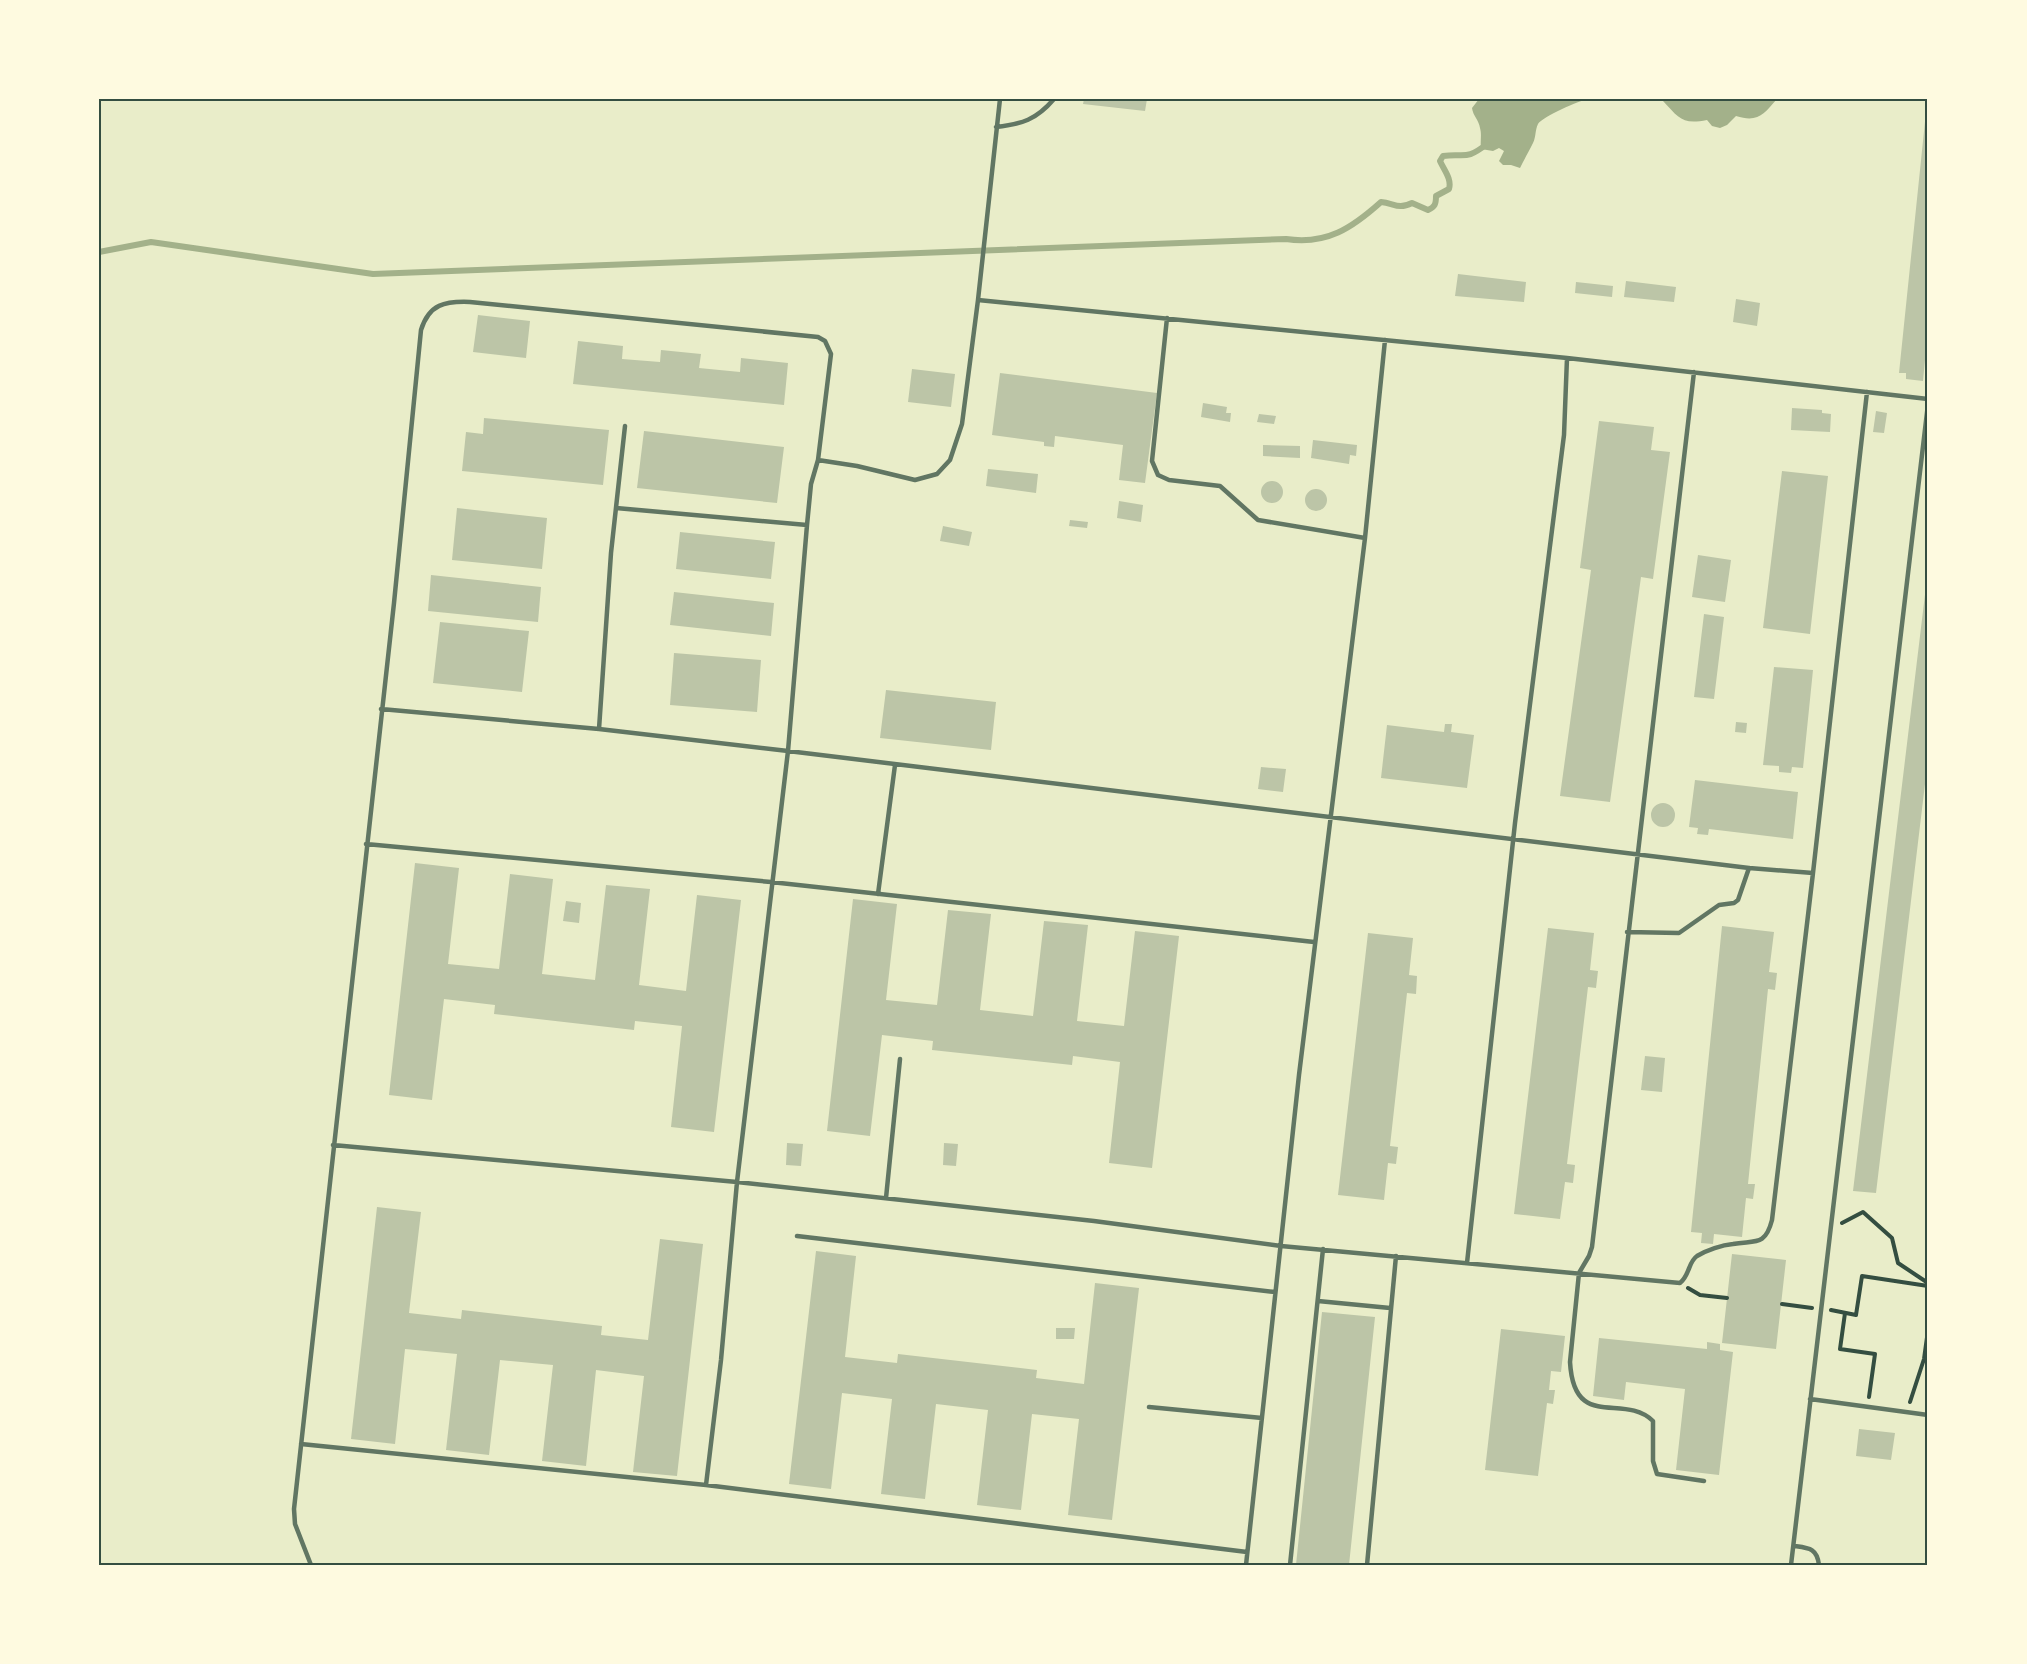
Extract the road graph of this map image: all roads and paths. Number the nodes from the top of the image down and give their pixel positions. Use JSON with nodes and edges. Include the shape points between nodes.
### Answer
{"nodes":[{"id":1,"x":1000,"y":99,"type":"edge"},
{"id":2,"x":1054,"y":99,"type":"edge"},
{"id":3,"x":996,"y":127,"type":"junction"},
{"id":4,"x":978,"y":300,"type":"junction"},
{"id":5,"x":1167,"y":318,"type":"junction"},
{"id":6,"x":1385,"y":340,"type":"junction"},
{"id":7,"x":1567,"y":358,"type":"junction"},
{"id":8,"x":1694,"y":372,"type":"junction"},
{"id":9,"x":1867,"y":392,"type":"junction"},
{"id":10,"x":1928,"y":399,"type":"edge"},
{"id":11,"x":1928,"y":404,"type":"edge"},
{"id":12,"x":625,"y":426,"type":"dead end"},
{"id":13,"x":818,"y":460,"type":"junction"},
{"id":14,"x":616,"y":508,"type":"junction"},
{"id":15,"x":807,"y":525,"type":"junction"},
{"id":16,"x":1365,"y":538,"type":"junction"},
{"id":17,"x":381,"y":709,"type":"junction"},
{"id":18,"x":599,"y":729,"type":"junction"},
{"id":19,"x":788,"y":751,"type":"junction"},
{"id":20,"x":895,"y":765,"type":"junction"},
{"id":21,"x":1330,"y":816,"type":"junction"},
{"id":22,"x":1513,"y":840,"type":"junction"},
{"id":23,"x":366,"y":844,"type":"junction"},
{"id":24,"x":1638,"y":854,"type":"junction"},
{"id":25,"x":1749,"y":868,"type":"junction"},
{"id":26,"x":1813,"y":873,"type":"junction"},
{"id":27,"x":771,"y":882,"type":"junction"},
{"id":28,"x":878,"y":894,"type":"junction"},
{"id":29,"x":1627,"y":932,"type":"junction"},
{"id":30,"x":1314,"y":942,"type":"junction"},
{"id":31,"x":900,"y":1059,"type":"dead end"},
{"id":32,"x":333,"y":1145,"type":"junction"},
{"id":33,"x":737,"y":1182,"type":"junction"},
{"id":34,"x":886,"y":1198,"type":"junction"},
{"id":35,"x":1830,"y":1228,"type":"junction"},
{"id":36,"x":797,"y":1236,"type":"dead end"},
{"id":37,"x":1281,"y":1246,"type":"junction"},
{"id":38,"x":1323,"y":1249,"type":"junction"},
{"id":39,"x":1396,"y":1256,"type":"junction"},
{"id":40,"x":1467,"y":1263,"type":"junction"},
{"id":41,"x":1579,"y":1273,"type":"junction"},
{"id":42,"x":1680,"y":1283,"type":"junction"},
{"id":43,"x":1928,"y":1285,"type":"edge"},
{"id":44,"x":1275,"y":1292,"type":"junction"},
{"id":45,"x":1727,"y":1298,"type":"dead end"},
{"id":46,"x":1318,"y":1301,"type":"junction"},
{"id":47,"x":1782,"y":1304,"type":"dead end"},
{"id":48,"x":1390,"y":1308,"type":"junction"},
{"id":49,"x":1822,"y":1309,"type":"junction"},
{"id":50,"x":1845,"y":1312,"type":"junction"},
{"id":51,"x":1928,"y":1330,"type":"edge"},
{"id":52,"x":1810,"y":1399,"type":"junction"},
{"id":53,"x":1868,"y":1406,"type":"junction"},
{"id":54,"x":1149,"y":1407,"type":"dead end"},
{"id":55,"x":1907,"y":1411,"type":"junction"},
{"id":56,"x":1928,"y":1415,"type":"edge"},
{"id":57,"x":1262,"y":1418,"type":"junction"},
{"id":58,"x":302,"y":1444,"type":"junction"},
{"id":59,"x":1704,"y":1481,"type":"dead end"},
{"id":60,"x":706,"y":1485,"type":"junction"},
{"id":61,"x":1794,"y":1546,"type":"junction"},
{"id":62,"x":1247,"y":1552,"type":"junction"},
{"id":63,"x":311,"y":1565,"type":"edge"},
{"id":64,"x":1246,"y":1565,"type":"edge"},
{"id":65,"x":1290,"y":1565,"type":"edge"},
{"id":66,"x":1367,"y":1565,"type":"edge"},
{"id":67,"x":1791,"y":1565,"type":"edge"},
{"id":68,"x":1819,"y":1565,"type":"edge"}],
"edges":[{"from":1,"to":3,"type":"lane"},
{"from":2,"to":3,"type":"lane","via":[[1027,121]]},
{"from":3,"to":4,"type":"lane"},
{"from":4,"to":5,"type":"lane"},
{"from":4,"to":13,"type":"lane","via":[[962,424],[954,451],[943,469],[926,479],[915,480]]},
{"from":5,"to":6,"type":"lane"},
{"from":5,"to":16,"type":"lane","via":[[1152,461],[1158,475],[1168,480],[1220,486],[1258,520]]},
{"from":6,"to":7,"type":"lane"},
{"from":6,"to":16,"type":"lane"},
{"from":7,"to":8,"type":"lane"},
{"from":7,"to":22,"type":"lane","via":[[1564,435]]},
{"from":8,"to":9,"type":"lane"},
{"from":8,"to":24,"type":"lane"},
{"from":9,"to":10,"type":"lane"},
{"from":9,"to":26,"type":"lane"},
{"from":11,"to":35,"type":"lane"},
{"from":12,"to":14,"type":"lane"},
{"from":13,"to":15,"type":"lane"},
{"from":13,"to":17,"type":"lane","via":[[831,363],[829,346],[818,337],[470,302],[450,302],[436,308],[421,330]]},
{"from":14,"to":15,"type":"lane"},
{"from":14,"to":18,"type":"lane"},
{"from":15,"to":19,"type":"lane"},
{"from":16,"to":21,"type":"lane"},
{"from":17,"to":18,"type":"lane"},
{"from":17,"to":23,"type":"lane"},
{"from":18,"to":19,"type":"lane"},
{"from":19,"to":20,"type":"lane"},
{"from":19,"to":27,"type":"lane"},
{"from":20,"to":21,"type":"lane"},
{"from":20,"to":28,"type":"lane"},
{"from":21,"to":22,"type":"lane"},
{"from":21,"to":30,"type":"lane"},
{"from":22,"to":24,"type":"lane"},
{"from":22,"to":40,"type":"lane"},
{"from":23,"to":27,"type":"lane"},
{"from":23,"to":32,"type":"lane"},
{"from":24,"to":25,"type":"lane"},
{"from":24,"to":29,"type":"lane"},
{"from":25,"to":26,"type":"lane"},
{"from":25,"to":29,"type":"lane","via":[[1738,900],[1719,905],[1679,933]]},
{"from":26,"to":42,"type":"lane","via":[[1769,1232],[1758,1242],[1735,1243],[1697,1256]]},
{"from":27,"to":28,"type":"lane"},
{"from":27,"to":33,"type":"lane"},
{"from":28,"to":30,"type":"lane"},
{"from":29,"to":41,"type":"lane","via":[[1592,1247]]},
{"from":30,"to":37,"type":"lane"},
{"from":31,"to":34,"type":"lane"},
{"from":32,"to":33,"type":"lane"},
{"from":32,"to":58,"type":"lane"},
{"from":33,"to":34,"type":"lane"},
{"from":33,"to":60,"type":"lane"},
{"from":34,"to":37,"type":"lane"},
{"from":35,"to":43,"type":"path","via":[[1863,1212],[1892,1238],[1898,1263]]},
{"from":35,"to":49,"type":"lane"},
{"from":36,"to":44,"type":"lane"},
{"from":37,"to":38,"type":"lane"},
{"from":37,"to":44,"type":"lane"},
{"from":38,"to":39,"type":"lane"},
{"from":38,"to":46,"type":"lane"},
{"from":39,"to":40,"type":"lane"},
{"from":39,"to":48,"type":"lane"},
{"from":40,"to":41,"type":"lane"},
{"from":41,"to":42,"type":"lane"},
{"from":41,"to":59,"type":"lane","via":[[1570,1362],[1581,1396],[1594,1406],[1648,1416],[1653,1421],[1653,1461],[1657,1474]]},
{"from":42,"to":45,"type":"path","via":[[1700,1295]]},
{"from":43,"to":50,"type":"path","via":[[1862,1276],[1856,1315]]},
{"from":44,"to":57,"type":"lane"},
{"from":46,"to":48,"type":"lane"},
{"from":46,"to":65,"type":"lane"},
{"from":47,"to":49,"type":"path"},
{"from":48,"to":66,"type":"lane"},
{"from":49,"to":50,"type":"path"},
{"from":49,"to":52,"type":"lane"},
{"from":50,"to":53,"type":"path","via":[[1840,1349],[1875,1354]]},
{"from":51,"to":55,"type":"path","via":[[1924,1359]]},
{"from":52,"to":53,"type":"lane"},
{"from":52,"to":61,"type":"lane"},
{"from":53,"to":55,"type":"lane"},
{"from":54,"to":57,"type":"lane"},
{"from":55,"to":56,"type":"lane"},
{"from":57,"to":62,"type":"lane"},
{"from":58,"to":60,"type":"lane"},
{"from":58,"to":63,"type":"lane","via":[[295,1524]]},
{"from":60,"to":62,"type":"lane"},
{"from":61,"to":67,"type":"lane"},
{"from":61,"to":68,"type":"lane","via":[[1812,1549]]},
{"from":62,"to":64,"type":"lane"}]}
